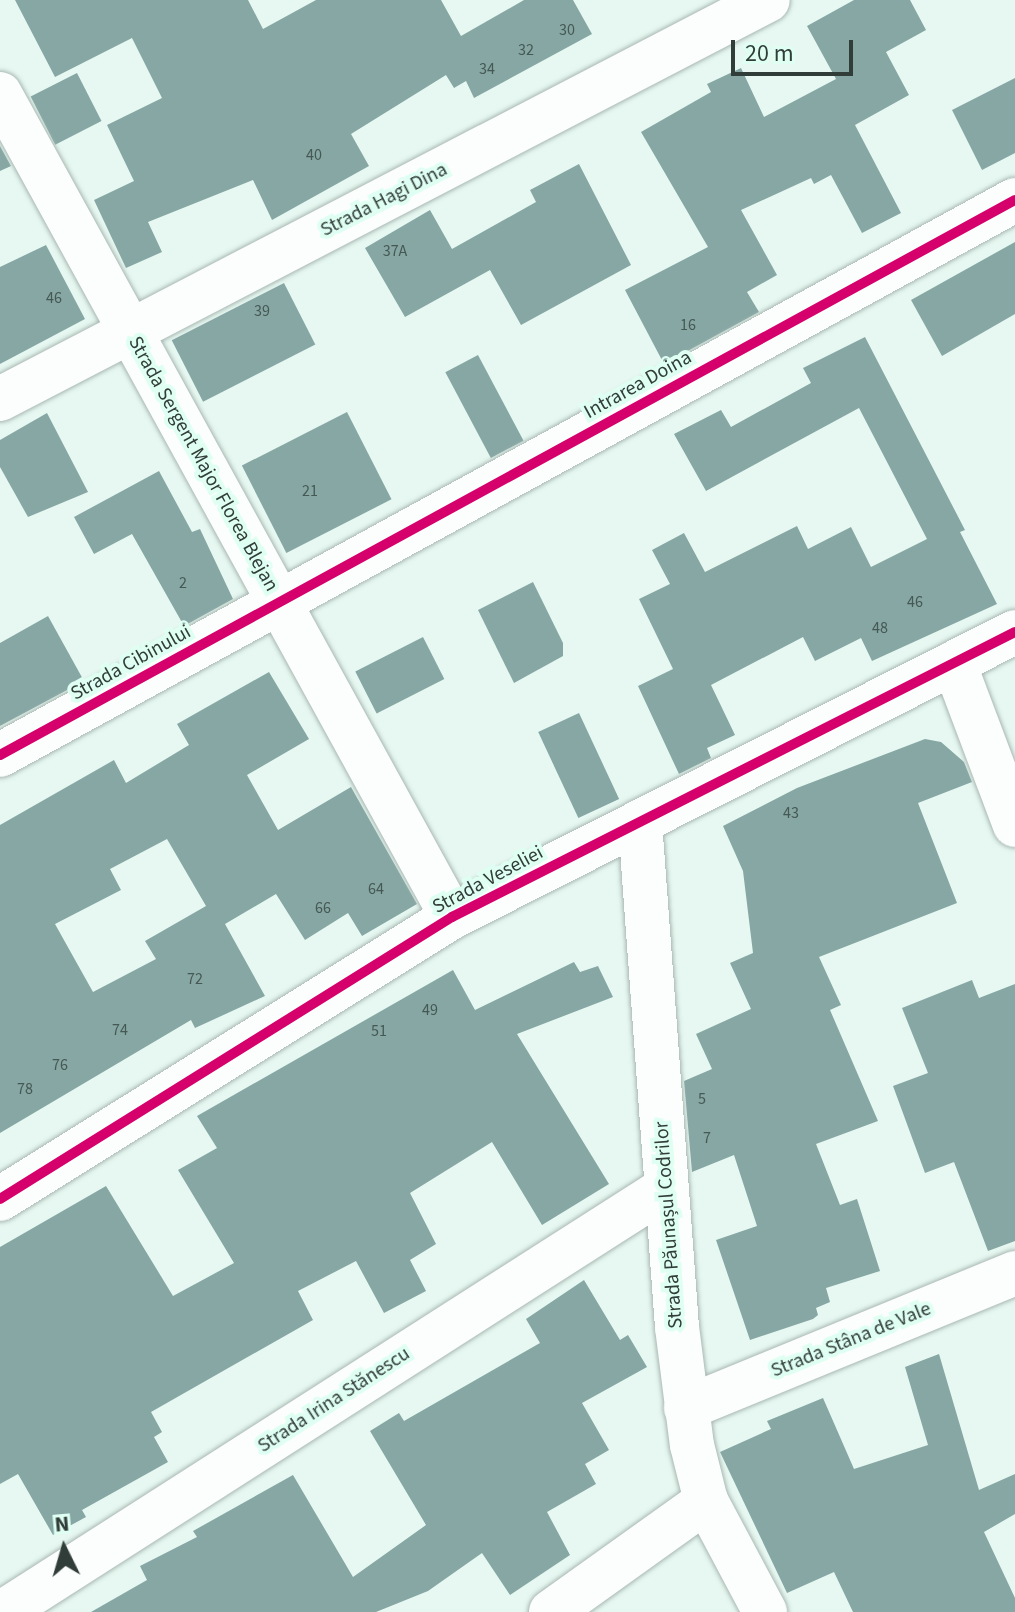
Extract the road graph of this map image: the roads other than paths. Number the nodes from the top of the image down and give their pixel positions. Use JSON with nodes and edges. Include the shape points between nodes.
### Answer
{"nodes":[{"id":1,"x":768,"y":0,"type":"edge"},
{"id":2,"x":0,"y":94,"type":"edge"},
{"id":3,"x":1015,"y":200,"type":"edge"},
{"id":4,"x":131,"y":332,"type":"junction"},
{"id":5,"x":0,"y":399,"type":"edge"},
{"id":6,"x":279,"y":602,"type":"junction"},
{"id":7,"x":1015,"y":632,"type":"edge"},
{"id":8,"x":954,"y":663,"type":"junction"},
{"id":9,"x":0,"y":755,"type":"edge"},
{"id":10,"x":640,"y":822,"type":"junction"},
{"id":11,"x":1015,"y":825,"type":"edge"},
{"id":12,"x":452,"y":917,"type":"junction"},
{"id":13,"x":666,"y":1188,"type":"junction"},
{"id":14,"x":0,"y":1199,"type":"edge"},
{"id":15,"x":1015,"y":1273,"type":"edge"},
{"id":16,"x":686,"y":1408,"type":"junction"},
{"id":17,"x":706,"y":1501,"type":"junction"},
{"id":18,"x":3,"y":1612,"type":"edge"},
{"id":19,"x":551,"y":1612,"type":"edge"},
{"id":20,"x":765,"y":1612,"type":"edge"}],
"edges":[{"from":1,"to":4,"type":"street","name":"Strada Hagi Dina"},
{"from":2,"to":4,"type":"street","name":"Strada Sergent Major Florea Blejan"},
{"from":3,"to":6,"type":"street","name":"Intrarea Doina"},
{"from":4,"to":5,"type":"street","name":"Strada Hagi Dina"},
{"from":4,"to":6,"type":"street","name":"Strada Sergent Major Florea Blejan"},
{"from":6,"to":9,"type":"street","name":"Strada Cibinului"},
{"from":6,"to":12,"type":"street","name":"Strada Sergent Major Florea Blejan"},
{"from":7,"to":8,"type":"street","name":"Strada Veseliei"},
{"from":8,"to":10,"type":"street","name":"Strada Veseliei"},
{"from":8,"to":11,"type":"street"},
{"from":10,"to":12,"type":"street","name":"Strada Veseliei"},
{"from":10,"to":13,"type":"street","name":"Strada Păunașul Codrilor"},
{"from":12,"to":14,"type":"street","name":"Strada Veseliei"},
{"from":13,"to":16,"type":"street","name":"Strada Păunașul Codrilor"},
{"from":13,"to":18,"type":"street","name":"Strada Irina Stănescu"},
{"from":15,"to":16,"type":"street","name":"Strada Stâna de Vale"},
{"from":16,"to":17,"type":"street","name":"Strada Păunașul Codrilor"},
{"from":17,"to":19,"type":"street"},
{"from":17,"to":20,"type":"street","name":"Strada Păunașul Codrilor"}]}
